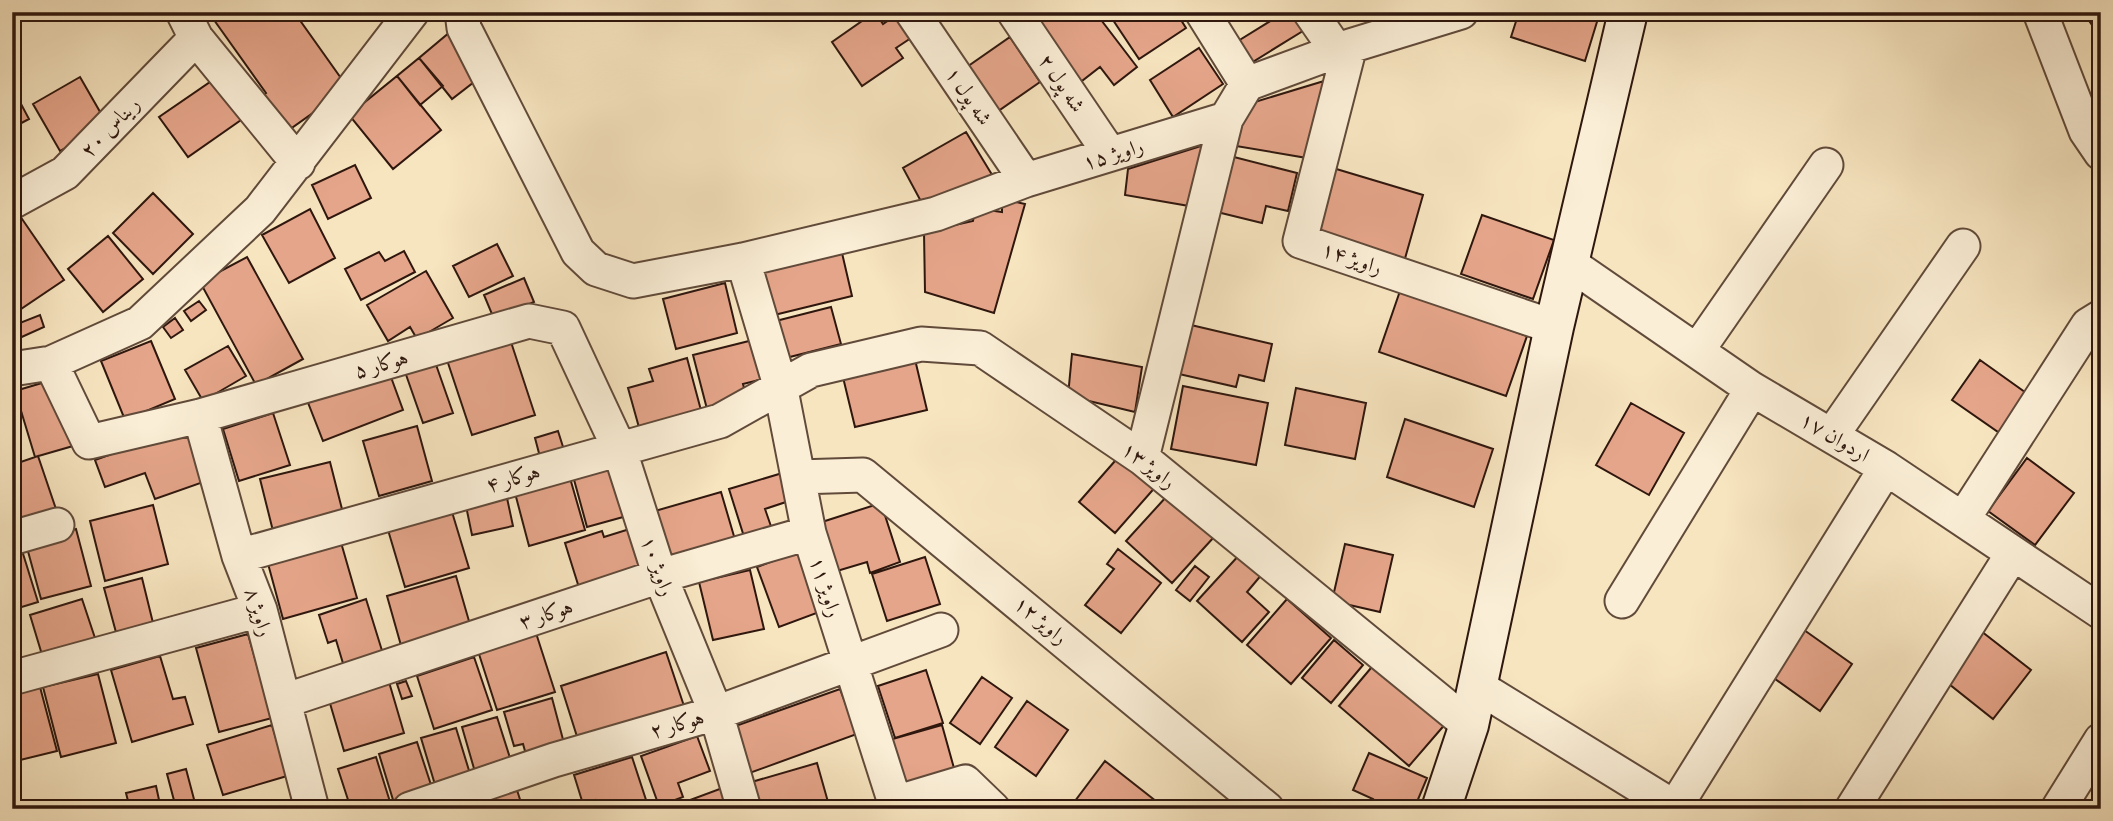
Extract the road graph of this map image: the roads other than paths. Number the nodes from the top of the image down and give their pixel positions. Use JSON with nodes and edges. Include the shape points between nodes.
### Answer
{"nodes":[{"id":1,"x":462,"y":12,"type":"edge"},
{"id":2,"x":912,"y":12,"type":"edge"},
{"id":3,"x":1014,"y":12,"type":"edge"},
{"id":4,"x":1202,"y":12,"type":"edge"},
{"id":5,"x":1310,"y":12,"type":"edge"},
{"id":6,"x":1461,"y":12,"type":"edge"},
{"id":7,"x":1628,"y":12,"type":"edge"},
{"id":8,"x":2040,"y":12,"type":"edge"},
{"id":9,"x":401,"y":17,"type":"edge"},
{"id":10,"x":189,"y":25,"type":"edge"},
{"id":11,"x":1343,"y":49,"type":"junction"},
{"id":12,"x":1247,"y":84,"type":"junction"},
{"id":13,"x":1226,"y":119,"type":"junction"},
{"id":14,"x":2096,"y":136,"type":"edge"},
{"id":15,"x":1110,"y":154,"type":"junction"},
{"id":16,"x":298,"y":163,"type":"junction"},
{"id":17,"x":1826,"y":165,"type":"dead end"},
{"id":18,"x":1026,"y":180,"type":"junction"},
{"id":19,"x":12,"y":202,"type":"edge"},
{"id":20,"x":1964,"y":246,"type":"dead end"},
{"id":21,"x":743,"y":260,"type":"junction"},
{"id":22,"x":1569,"y":263,"type":"junction"},
{"id":23,"x":2101,"y":317,"type":"edge"},
{"id":24,"x":1554,"y":327,"type":"junction"},
{"id":25,"x":563,"y":328,"type":"joint"},
{"id":26,"x":1697,"y":351,"type":"junction"},
{"id":27,"x":51,"y":363,"type":"junction"},
{"id":28,"x":12,"y":369,"type":"edge"},
{"id":29,"x":780,"y":385,"type":"junction"},
{"id":30,"x":1752,"y":388,"type":"junction"},
{"id":31,"x":200,"y":416,"type":"junction"},
{"id":32,"x":1832,"y":435,"type":"junction"},
{"id":33,"x":619,"y":448,"type":"junction"},
{"id":34,"x":1142,"y":458,"type":"junction"},
{"id":35,"x":1886,"y":468,"type":"junction"},
{"id":36,"x":798,"y":477,"type":"junction"},
{"id":37,"x":1963,"y":519,"type":"junction"},
{"id":38,"x":57,"y":525,"type":"dead end"},
{"id":39,"x":809,"y":533,"type":"junction"},
{"id":40,"x":12,"y":538,"type":"edge"},
{"id":41,"x":2013,"y":553,"type":"junction"},
{"id":42,"x":239,"y":556,"type":"junction"},
{"id":43,"x":660,"y":576,"type":"junction"},
{"id":44,"x":1622,"y":601,"type":"dead end"},
{"id":45,"x":260,"y":610,"type":"junction"},
{"id":46,"x":2101,"y":612,"type":"edge"},
{"id":47,"x":941,"y":630,"type":"dead end"},
{"id":48,"x":850,"y":663,"type":"junction"},
{"id":49,"x":12,"y":678,"type":"edge"},
{"id":50,"x":1477,"y":686,"type":"junction"},
{"id":51,"x":284,"y":701,"type":"junction"},
{"id":52,"x":716,"y":713,"type":"junction"},
{"id":53,"x":1469,"y":725,"type":"junction"},
{"id":54,"x":2101,"y":740,"type":"edge"},
{"id":55,"x":885,"y":806,"type":"edge"},
{"id":56,"x":1676,"y":808,"type":"edge"},
{"id":57,"x":312,"y":809,"type":"edge"},
{"id":58,"x":410,"y":809,"type":"edge"},
{"id":59,"x":744,"y":809,"type":"edge"},
{"id":60,"x":993,"y":809,"type":"edge"},
{"id":61,"x":1266,"y":809,"type":"edge"},
{"id":62,"x":1441,"y":809,"type":"edge"},
{"id":63,"x":1852,"y":809,"type":"edge"},
{"id":64,"x":2058,"y":809,"type":"edge"}],
"edges":[{"from":1,"to":21,"type":"street","name":"راویژ ۱۵","via":[[464,28],[578,252],[596,269],[633,281]]},
{"from":2,"to":18,"type":"street","name":"شه پول ۱"},
{"from":3,"to":15,"type":"street","name":"شه پول ۲"},
{"from":4,"to":12,"type":"street"},
{"from":5,"to":11,"type":"street"},
{"from":6,"to":11,"type":"street"},
{"from":7,"to":22,"type":"street"},
{"from":8,"to":14,"type":"street"},
{"from":9,"to":16,"type":"street"},
{"from":10,"to":16,"type":"street"},
{"from":10,"to":19,"type":"street","name":"ریناس ۲۰","via":[[65,173]]},
{"from":11,"to":12,"type":"street"},
{"from":11,"to":24,"type":"street","name":"راویژ ۱۴","via":[[1300,241]]},
{"from":12,"to":13,"type":"street"},
{"from":13,"to":15,"type":"street","name":"راویژ ۱۵"},
{"from":13,"to":34,"type":"street"},
{"from":15,"to":18,"type":"street","name":"راویژ ۱۵"},
{"from":16,"to":27,"type":"street","via":[[260,210],[140,323]]},
{"from":17,"to":26,"type":"street"},
{"from":18,"to":21,"type":"street","name":"راویژ ۱۵","via":[[936,214]]},
{"from":20,"to":32,"type":"street"},
{"from":21,"to":29,"type":"street","name":"راویژ ۱۱"},
{"from":22,"to":24,"type":"street"},
{"from":22,"to":26,"type":"street","name":"اردوان ۱۷"},
{"from":23,"to":37,"type":"street","via":[[2088,325]]},
{"from":24,"to":50,"type":"street"},
{"from":25,"to":31,"type":"street","name":"هوکار ۵","via":[[529,321]]},
{"from":25,"to":33,"type":"street","name":"راویژ ۱۰"},
{"from":26,"to":30,"type":"street","name":"اردوان ۱۷"},
{"from":27,"to":28,"type":"street"},
{"from":27,"to":31,"type":"street","name":"هوکار ۵","via":[[89,442]]},
{"from":29,"to":33,"type":"street","name":"هوکار ۴","via":[[720,421]]},
{"from":29,"to":34,"type":"street","name":"راویژ ۱۳","via":[[811,370],[921,344],[980,348]]},
{"from":29,"to":36,"type":"street","name":"راویژ ۱۱"},
{"from":30,"to":32,"type":"street","name":"اردوان ۱۷"},
{"from":30,"to":44,"type":"street"},
{"from":31,"to":42,"type":"street","name":"راویژ ۸"},
{"from":32,"to":35,"type":"street","name":"اردوان ۱۷"},
{"from":33,"to":42,"type":"street","name":"هوکار ۴"},
{"from":33,"to":43,"type":"street","name":"راویژ ۱۰"},
{"from":34,"to":53,"type":"street","name":"راویژ ۱۳"},
{"from":35,"to":37,"type":"street","name":"اردوان ۱۷"},
{"from":35,"to":56,"type":"street"},
{"from":36,"to":39,"type":"street","name":"راویژ ۱۱"},
{"from":36,"to":61,"type":"street","name":"راویژ ۱۲","via":[[863,475]]},
{"from":37,"to":41,"type":"street","name":"اردوان ۱۷"},
{"from":38,"to":40,"type":"street"},
{"from":39,"to":43,"type":"street","name":"هوکار ۳"},
{"from":39,"to":48,"type":"street","name":"راویژ ۱۱"},
{"from":41,"to":46,"type":"street","name":"اردوان ۱۷"},
{"from":41,"to":63,"type":"street"},
{"from":42,"to":45,"type":"street","name":"راویژ ۸"},
{"from":43,"to":51,"type":"street","name":"هوکار ۳"},
{"from":43,"to":52,"type":"street","name":"راویژ ۱۰"},
{"from":45,"to":49,"type":"street"},
{"from":45,"to":51,"type":"street","name":"راویژ ۸"},
{"from":47,"to":48,"type":"street","name":"هوکار ۲"},
{"from":48,"to":52,"type":"street","name":"هوکار ۲"},
{"from":48,"to":55,"type":"street","name":"راویژ ۱۱"},
{"from":50,"to":53,"type":"street"},
{"from":50,"to":56,"type":"street"},
{"from":51,"to":57,"type":"street","name":"راویژ ۸"},
{"from":52,"to":58,"type":"street","name":"هوکار ۲","via":[[554,760]]},
{"from":52,"to":59,"type":"street","name":"راویژ ۱۰"},
{"from":53,"to":62,"type":"street"},
{"from":54,"to":64,"type":"street"},
{"from":55,"to":60,"type":"street","name":"راویژ ۱۱","via":[[965,782]]}]}
